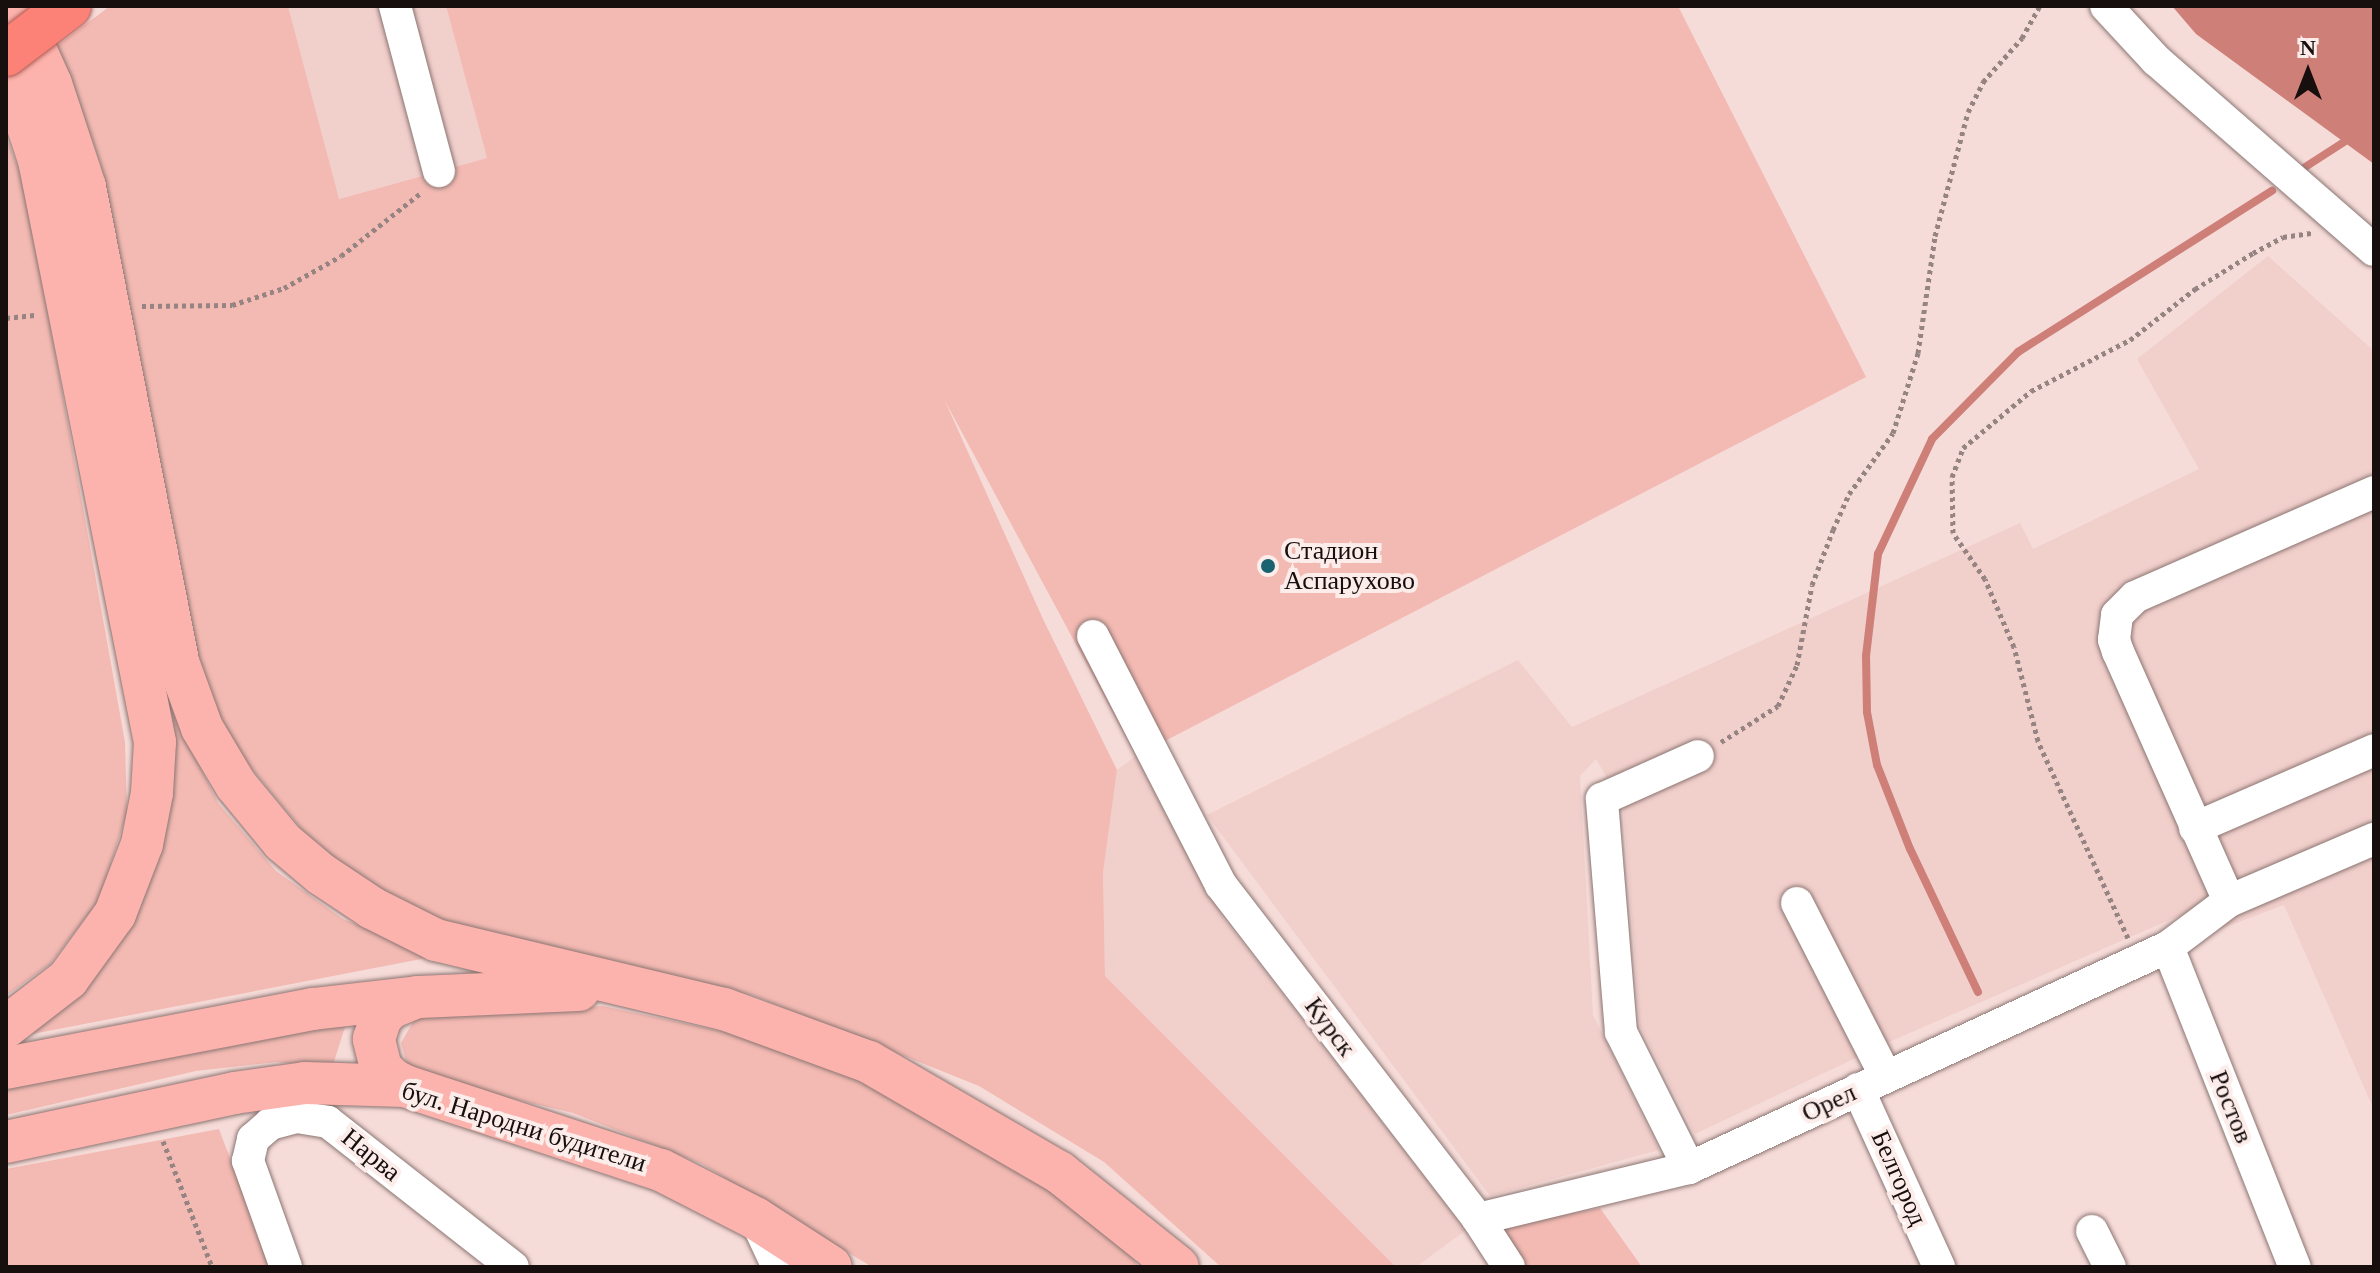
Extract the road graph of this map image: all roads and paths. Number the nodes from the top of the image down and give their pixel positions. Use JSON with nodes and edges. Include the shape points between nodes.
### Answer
{"nodes":[{"id":1,"x":7,"y":6,"type":"edge"},
{"id":2,"x":69,"y":6,"type":"edge"},
{"id":3,"x":395,"y":6,"type":"edge"},
{"id":4,"x":2040,"y":6,"type":"edge"},
{"id":5,"x":2106,"y":6,"type":"edge"},
{"id":6,"x":6,"y":54,"type":"edge"},
{"id":7,"x":6,"y":77,"type":"edge"},
{"id":8,"x":439,"y":171,"type":"joint"},
{"id":9,"x":2363,"y":241,"type":"edge"},
{"id":10,"x":106,"y":305,"type":"junction"},
{"id":11,"x":2374,"y":492,"type":"edge"},
{"id":12,"x":1093,"y":636,"type":"dead end"},
{"id":13,"x":2374,"y":750,"type":"edge"},
{"id":14,"x":1698,"y":756,"type":"joint"},
{"id":15,"x":2195,"y":828,"type":"junction"},
{"id":16,"x":2374,"y":839,"type":"edge"},
{"id":17,"x":2229,"y":901,"type":"junction"},
{"id":18,"x":1797,"y":903,"type":"dead end"},
{"id":19,"x":2168,"y":947,"type":"junction"},
{"id":20,"x":2138,"y":961,"type":"junction"},
{"id":21,"x":640,"y":989,"type":"junction"},
{"id":22,"x":418,"y":997,"type":"junction"},
{"id":23,"x":6,"y":1027,"type":"edge"},
{"id":24,"x":6,"y":1068,"type":"edge"},
{"id":25,"x":1872,"y":1083,"type":"junction"},
{"id":26,"x":405,"y":1086,"type":"junction"},
{"id":27,"x":150,"y":1111,"type":"junction"},
{"id":28,"x":6,"y":1142,"type":"edge"},
{"id":29,"x":1689,"y":1168,"type":"junction"},
{"id":30,"x":755,"y":1218,"type":"junction"},
{"id":31,"x":1478,"y":1219,"type":"junction"},
{"id":32,"x":2092,"y":1231,"type":"dead end"},
{"id":33,"x":1164,"y":1260,"type":"edge"},
{"id":34,"x":212,"y":1267,"type":"edge"},
{"id":35,"x":286,"y":1267,"type":"edge"},
{"id":36,"x":513,"y":1267,"type":"edge"},
{"id":37,"x":778,"y":1267,"type":"edge"},
{"id":38,"x":831,"y":1267,"type":"edge"},
{"id":39,"x":1509,"y":1267,"type":"edge"},
{"id":40,"x":1939,"y":1267,"type":"edge"},
{"id":41,"x":2110,"y":1267,"type":"edge"},
{"id":42,"x":2295,"y":1267,"type":"edge"}],
"edges":[{"from":1,"to":10,"type":"main road","via":[[28,33],[72,141]]},
{"from":2,"to":6,"type":"highway","bridge":true},
{"from":3,"to":8,"type":"street"},
{"from":4,"to":14,"type":"path","via":[[2022,38],[1983,82],[1968,112],[1935,236],[1918,353],[1898,419],[1849,494],[1833,530],[1812,585],[1797,665],[1778,706]]},
{"from":5,"to":9,"type":"street","via":[[2156,60]]},
{"from":7,"to":23,"type":"main road","via":[[39,160],[155,742],[142,844],[115,914],[68,979]]},
{"from":8,"to":10,"type":"path","via":[[416,199],[341,256],[284,288],[232,305]]},
{"from":9,"to":20,"type":"path","via":[[2283,237],[2253,253],[2195,289],[2130,340],[2031,391],[1963,448],[1952,477],[1953,533],[1985,579],[2014,647],[2038,741]]},
{"from":10,"to":21,"type":"main road","via":[[178,662],[202,728],[236,785],[283,842],[372,908],[436,940]]},
{"from":11,"to":15,"type":"street","via":[[2135,597],[2117,615],[2118,652]]},
{"from":12,"to":31,"type":"street","name":"Курск","via":[[1221,885]]},
{"from":13,"to":15,"type":"street"},
{"from":14,"to":29,"type":"street","via":[[1602,799],[1621,1032]]},
{"from":15,"to":17,"type":"street"},
{"from":16,"to":17,"type":"street","name":"Орел"},
{"from":17,"to":19,"type":"street","name":"Орел"},
{"from":18,"to":25,"type":"street","name":"Белгород"},
{"from":19,"to":20,"type":"street","name":"Орел"},
{"from":19,"to":42,"type":"street","name":"Ростов"},
{"from":20,"to":25,"type":"street","name":"Орел"},
{"from":21,"to":22,"type":"main road"},
{"from":21,"to":33,"type":"main road","via":[[724,1009],[869,1062],[1059,1172]]},
{"from":22,"to":24,"type":"main road","via":[[313,1009]]},
{"from":22,"to":26,"type":"main road","via":[[390,1008],[374,1039],[381,1068]]},
{"from":25,"to":29,"type":"street","name":"Орел"},
{"from":25,"to":40,"type":"street","name":"Белгород"},
{"from":26,"to":27,"type":"main road","name":"бул. Народни будители","via":[[305,1083]]},
{"from":26,"to":30,"type":"main road","name":"бул. Народни будители","via":[[661,1170]]},
{"from":27,"to":28,"type":"main road","name":"бул. Народни будители"},
{"from":27,"to":34,"type":"path"},
{"from":29,"to":31,"type":"street","name":"Орел"},
{"from":30,"to":37,"type":"street"},
{"from":30,"to":38,"type":"main road","name":"бул. Народни будители"},
{"from":31,"to":39,"type":"street","name":"Курск"},
{"from":32,"to":41,"type":"street"},
{"from":35,"to":36,"type":"street","name":"Нарва","via":[[248,1161],[253,1139],[270,1124],[297,1117],[328,1122]]}]}
